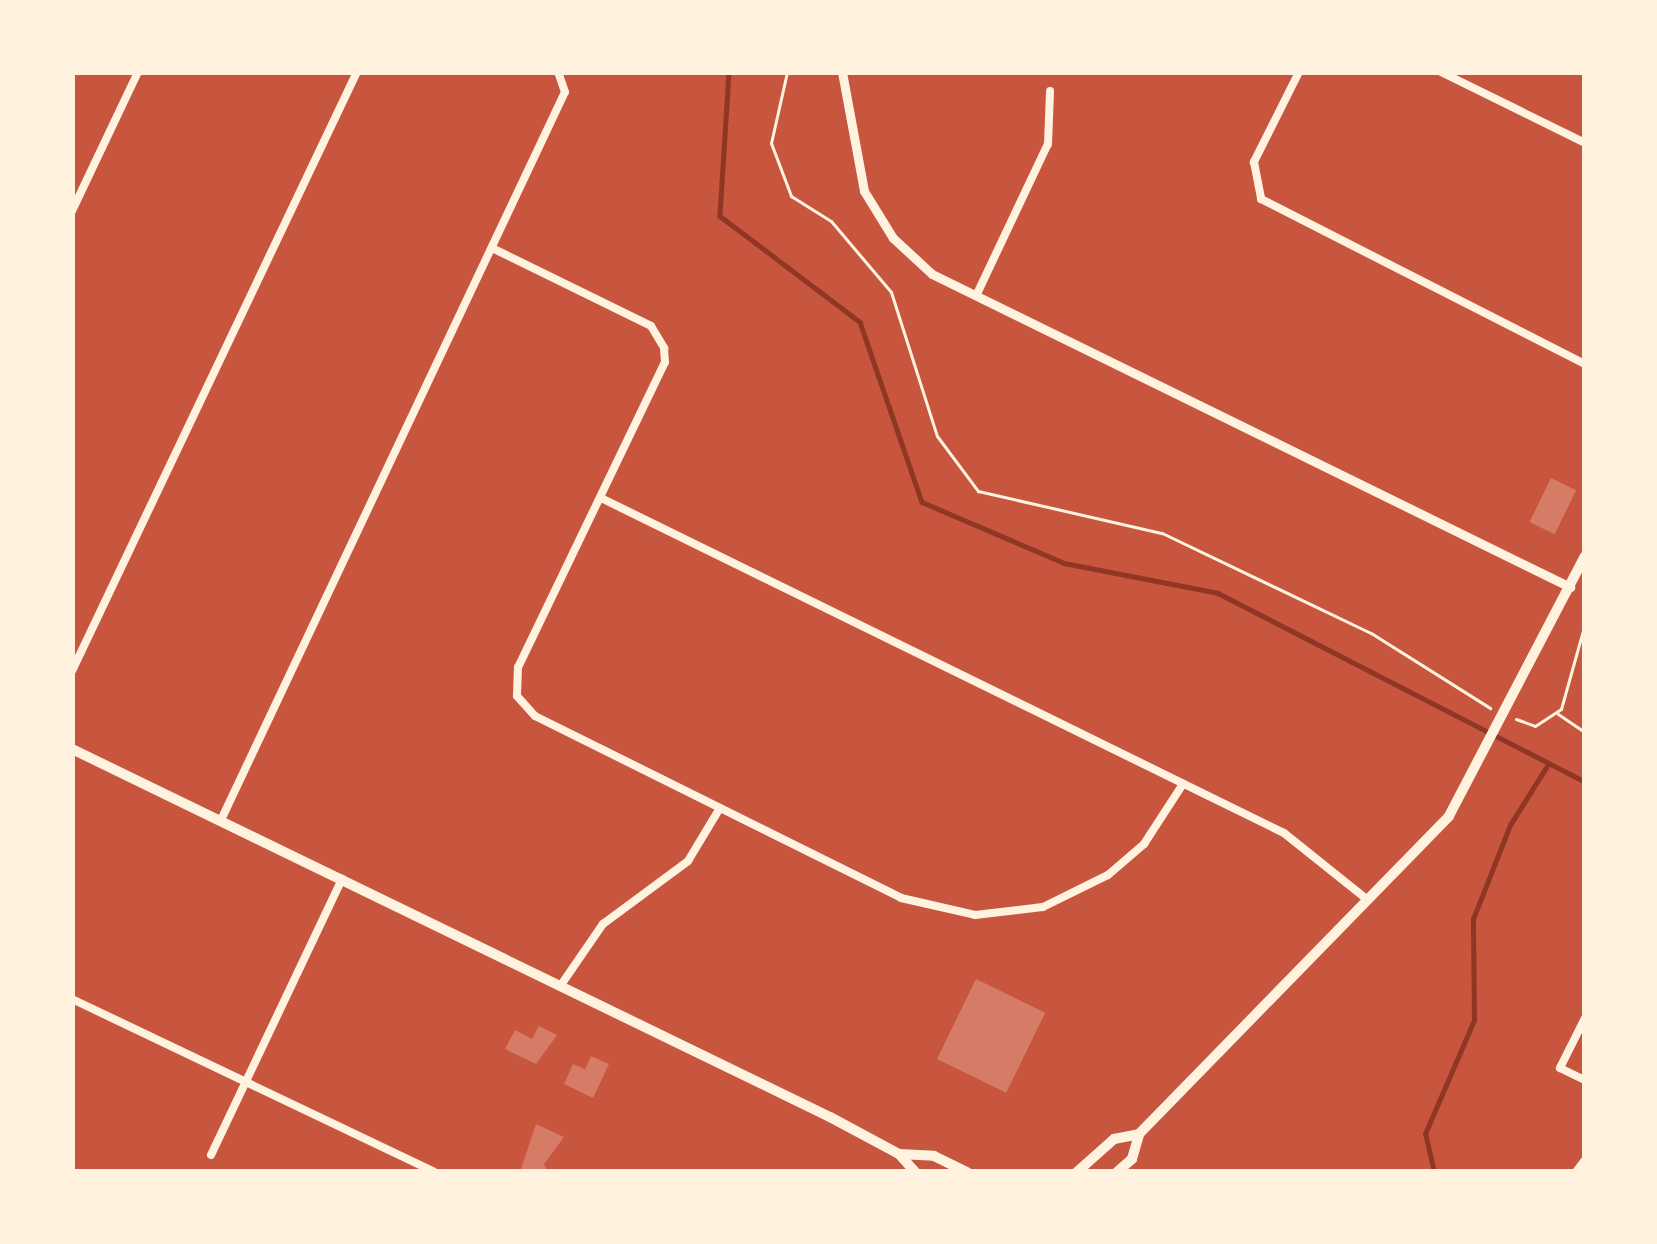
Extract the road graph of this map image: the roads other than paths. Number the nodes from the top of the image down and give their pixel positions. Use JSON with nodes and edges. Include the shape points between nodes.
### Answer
{"nodes":[{"id":1,"x":138,"y":72,"type":"edge"},
{"id":2,"x":357,"y":72,"type":"edge"},
{"id":3,"x":558,"y":72,"type":"edge"},
{"id":4,"x":842,"y":72,"type":"edge"},
{"id":5,"x":1299,"y":72,"type":"edge"},
{"id":6,"x":1441,"y":72,"type":"edge"},
{"id":7,"x":1050,"y":92,"type":"dead end"},
{"id":8,"x":1585,"y":143,"type":"edge"},
{"id":9,"x":72,"y":211,"type":"edge"},
{"id":10,"x":492,"y":248,"type":"junction"},
{"id":11,"x":975,"y":297,"type":"junction"},
{"id":12,"x":1585,"y":364,"type":"edge"},
{"id":13,"x":601,"y":498,"type":"junction"},
{"id":14,"x":1585,"y":556,"type":"edge"},
{"id":15,"x":1570,"y":587,"type":"junction"},
{"id":16,"x":72,"y":671,"type":"edge"},
{"id":17,"x":72,"y":749,"type":"edge"},
{"id":18,"x":1183,"y":784,"type":"junction"},
{"id":19,"x":720,"y":808,"type":"junction"},
{"id":20,"x":220,"y":820,"type":"junction"},
{"id":21,"x":343,"y":878,"type":"junction"},
{"id":22,"x":1370,"y":902,"type":"junction"},
{"id":23,"x":561,"y":985,"type":"junction"},
{"id":24,"x":72,"y":999,"type":"edge"},
{"id":25,"x":1585,"y":1018,"type":"edge"},
{"id":26,"x":247,"y":1080,"type":"junction"},
{"id":27,"x":1585,"y":1080,"type":"edge"},
{"id":28,"x":1139,"y":1134,"type":"junction"},
{"id":29,"x":898,"y":1154,"type":"junction"},
{"id":30,"x":211,"y":1155,"type":"dead end"},
{"id":31,"x":1585,"y":1160,"type":"edge"},
{"id":32,"x":434,"y":1172,"type":"edge"},
{"id":33,"x":915,"y":1172,"type":"edge"},
{"id":34,"x":967,"y":1172,"type":"edge"},
{"id":35,"x":1077,"y":1172,"type":"edge"},
{"id":36,"x":1118,"y":1172,"type":"edge"},
{"id":37,"x":1576,"y":1172,"type":"edge"}],
"edges":[{"from":1,"to":9,"type":"street"},
{"from":2,"to":16,"type":"street"},
{"from":3,"to":10,"type":"street","via":[[566,83]]},
{"from":4,"to":11,"type":"street","via":[[855,164],[877,215],[912,257]]},
{"from":5,"to":12,"type":"street","via":[[1254,162],[1253,186],[1270,207]]},
{"from":6,"to":8,"type":"street"},
{"from":7,"to":11,"type":"street","via":[[1048,144]]},
{"from":10,"to":13,"type":"street","via":[[651,326],[664,348]]},
{"from":10,"to":20,"type":"street"},
{"from":11,"to":15,"type":"street"},
{"from":13,"to":18,"type":"street"},
{"from":13,"to":19,"type":"street","via":[[518,667],[517,696],[535,716]]},
{"from":14,"to":15,"type":"main road"},
{"from":15,"to":22,"type":"main road","via":[[1474,773],[1436,832]]},
{"from":17,"to":20,"type":"main road"},
{"from":18,"to":19,"type":"street","via":[[1152,835],[1108,875],[1043,907],[992,915],[901,898]]},
{"from":18,"to":22,"type":"street","via":[[1284,833]]},
{"from":19,"to":23,"type":"street","via":[[688,861],[603,924]]},
{"from":20,"to":21,"type":"main road"},
{"from":21,"to":23,"type":"main road"},
{"from":21,"to":26,"type":"street"},
{"from":22,"to":28,"type":"main road"},
{"from":23,"to":29,"type":"main road"},
{"from":24,"to":26,"type":"street"},
{"from":25,"to":27,"type":"street","via":[[1560,1068]]},
{"from":26,"to":30,"type":"street"},
{"from":26,"to":32,"type":"street"},
{"from":28,"to":35,"type":"main road","via":[[1114,1139]]},
{"from":28,"to":36,"type":"main road"},
{"from":29,"to":33,"type":"main road"},
{"from":29,"to":34,"type":"main road","via":[[934,1156]]},
{"from":31,"to":37,"type":"street"}]}
